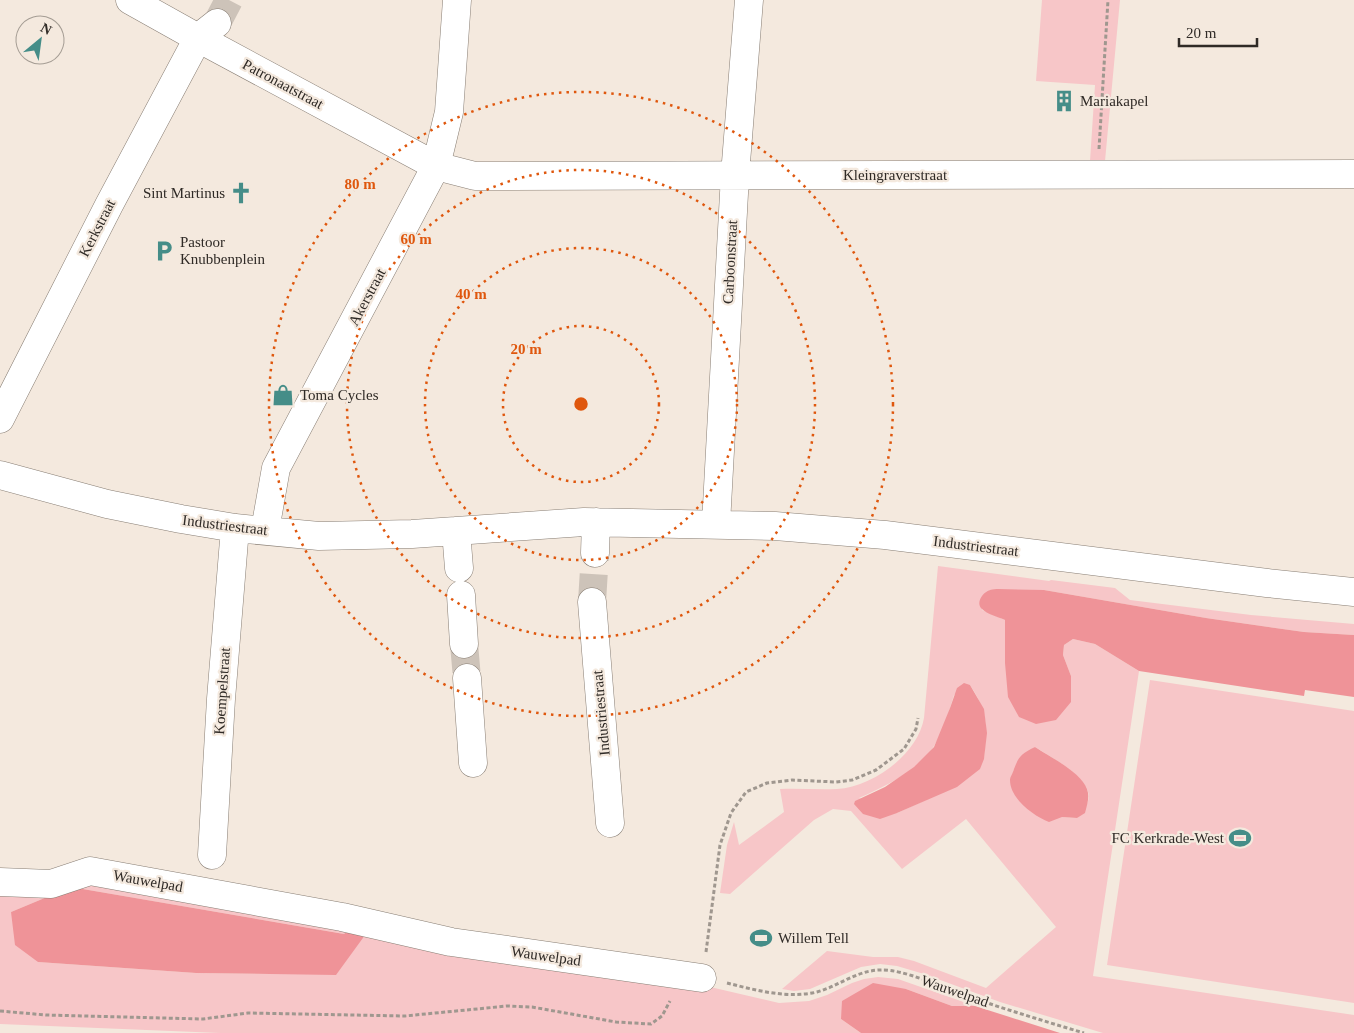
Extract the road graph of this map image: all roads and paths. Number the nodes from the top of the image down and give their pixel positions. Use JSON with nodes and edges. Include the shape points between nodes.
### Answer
{"nodes":[{"id":1,"x":130,"y":0,"type":"edge"},
{"id":2,"x":457,"y":0,"type":"edge"},
{"id":3,"x":750,"y":0,"type":"edge"},
{"id":4,"x":1108,"y":0,"type":"edge"},
{"id":5,"x":207,"y":30,"type":"junction"},
{"id":6,"x":436,"y":166,"type":"junction"},
{"id":7,"x":1096,"y":174,"type":"junction"},
{"id":8,"x":1354,"y":174,"type":"edge"},
{"id":9,"x":734,"y":175,"type":"junction"},
{"id":10,"x":0,"y":419,"type":"edge"},
{"id":11,"x":0,"y":475,"type":"edge"},
{"id":12,"x":596,"y":522,"type":"junction"},
{"id":13,"x":716,"y":524,"type":"junction"},
{"id":14,"x":235,"y":528,"type":"junction"},
{"id":15,"x":265,"y":530,"type":"junction"},
{"id":16,"x":456,"y":531,"type":"junction"},
{"id":17,"x":595,"y":553,"type":"tunnel mouth"},
{"id":18,"x":1354,"y":592,"type":"edge"},
{"id":19,"x":592,"y":602,"type":"tunnel mouth"},
{"id":20,"x":464,"y":644,"type":"tunnel mouth"},
{"id":21,"x":467,"y":678,"type":"tunnel mouth"},
{"id":22,"x":918,"y":718,"type":"dead end"},
{"id":23,"x":473,"y":763,"type":"dead end"},
{"id":24,"x":610,"y":823,"type":"dead end"},
{"id":25,"x":212,"y":855,"type":"dead end"},
{"id":26,"x":0,"y":882,"type":"edge"},
{"id":27,"x":693,"y":977,"type":"junction"},
{"id":28,"x":0,"y":1011,"type":"edge"},
{"id":29,"x":1084,"y":1033,"type":"edge"}],
"edges":[{"from":1,"to":5,"type":"street","name":"Patronaatstraat"},
{"from":2,"to":6,"type":"street","name":"Akerstraat","via":[[449,112]]},
{"from":3,"to":9,"type":"street","name":"Carboonstraat"},
{"from":4,"to":7,"type":"path"},
{"from":5,"to":6,"type":"street","name":"Patronaatstraat"},
{"from":5,"to":10,"type":"street","name":"Kerkstraat","via":[[104,214]]},
{"from":6,"to":9,"type":"street","name":"Kleingraverstraat","via":[[475,176]]},
{"from":6,"to":15,"type":"street","name":"Akerstraat","via":[[276,468]]},
{"from":7,"to":8,"type":"street","name":"Kleingraverstraat"},
{"from":7,"to":9,"type":"street","name":"Kleingraverstraat"},
{"from":9,"to":13,"type":"street","name":"Carboonstraat"},
{"from":11,"to":14,"type":"street","name":"Industriestraat","via":[[107,504]]},
{"from":12,"to":13,"type":"street","name":"Industriestraat"},
{"from":12,"to":16,"type":"street","name":"Industriestraat"},
{"from":12,"to":17,"type":"street"},
{"from":13,"to":18,"type":"street","name":"Industriestraat","via":[[885,535]]},
{"from":14,"to":15,"type":"street","name":"Industriestraat"},
{"from":14,"to":25,"type":"street","name":"Koempelstraat"},
{"from":15,"to":16,"type":"street","name":"Industriestraat","via":[[319,536]]},
{"from":16,"to":20,"type":"street"},
{"from":19,"to":24,"type":"street","name":"Industriestraat"},
{"from":21,"to":23,"type":"street"},
{"from":22,"to":27,"type":"path","via":[[916,729],[904,749],[876,770],[852,780],[792,780],[767,783],[746,792],[730,813],[720,845]]},
{"from":26,"to":27,"type":"street","name":"Wauwelpad","via":[[51,884],[90,870],[342,917],[451,942]]},
{"from":27,"to":28,"type":"path","via":[[662,1016],[651,1024],[616,1022],[532,1006],[405,1016],[248,1013],[203,1019]]},
{"from":27,"to":29,"type":"path","name":"Wauwelpad","via":[[791,995],[817,992],[862,972],[882,969]]}]}
